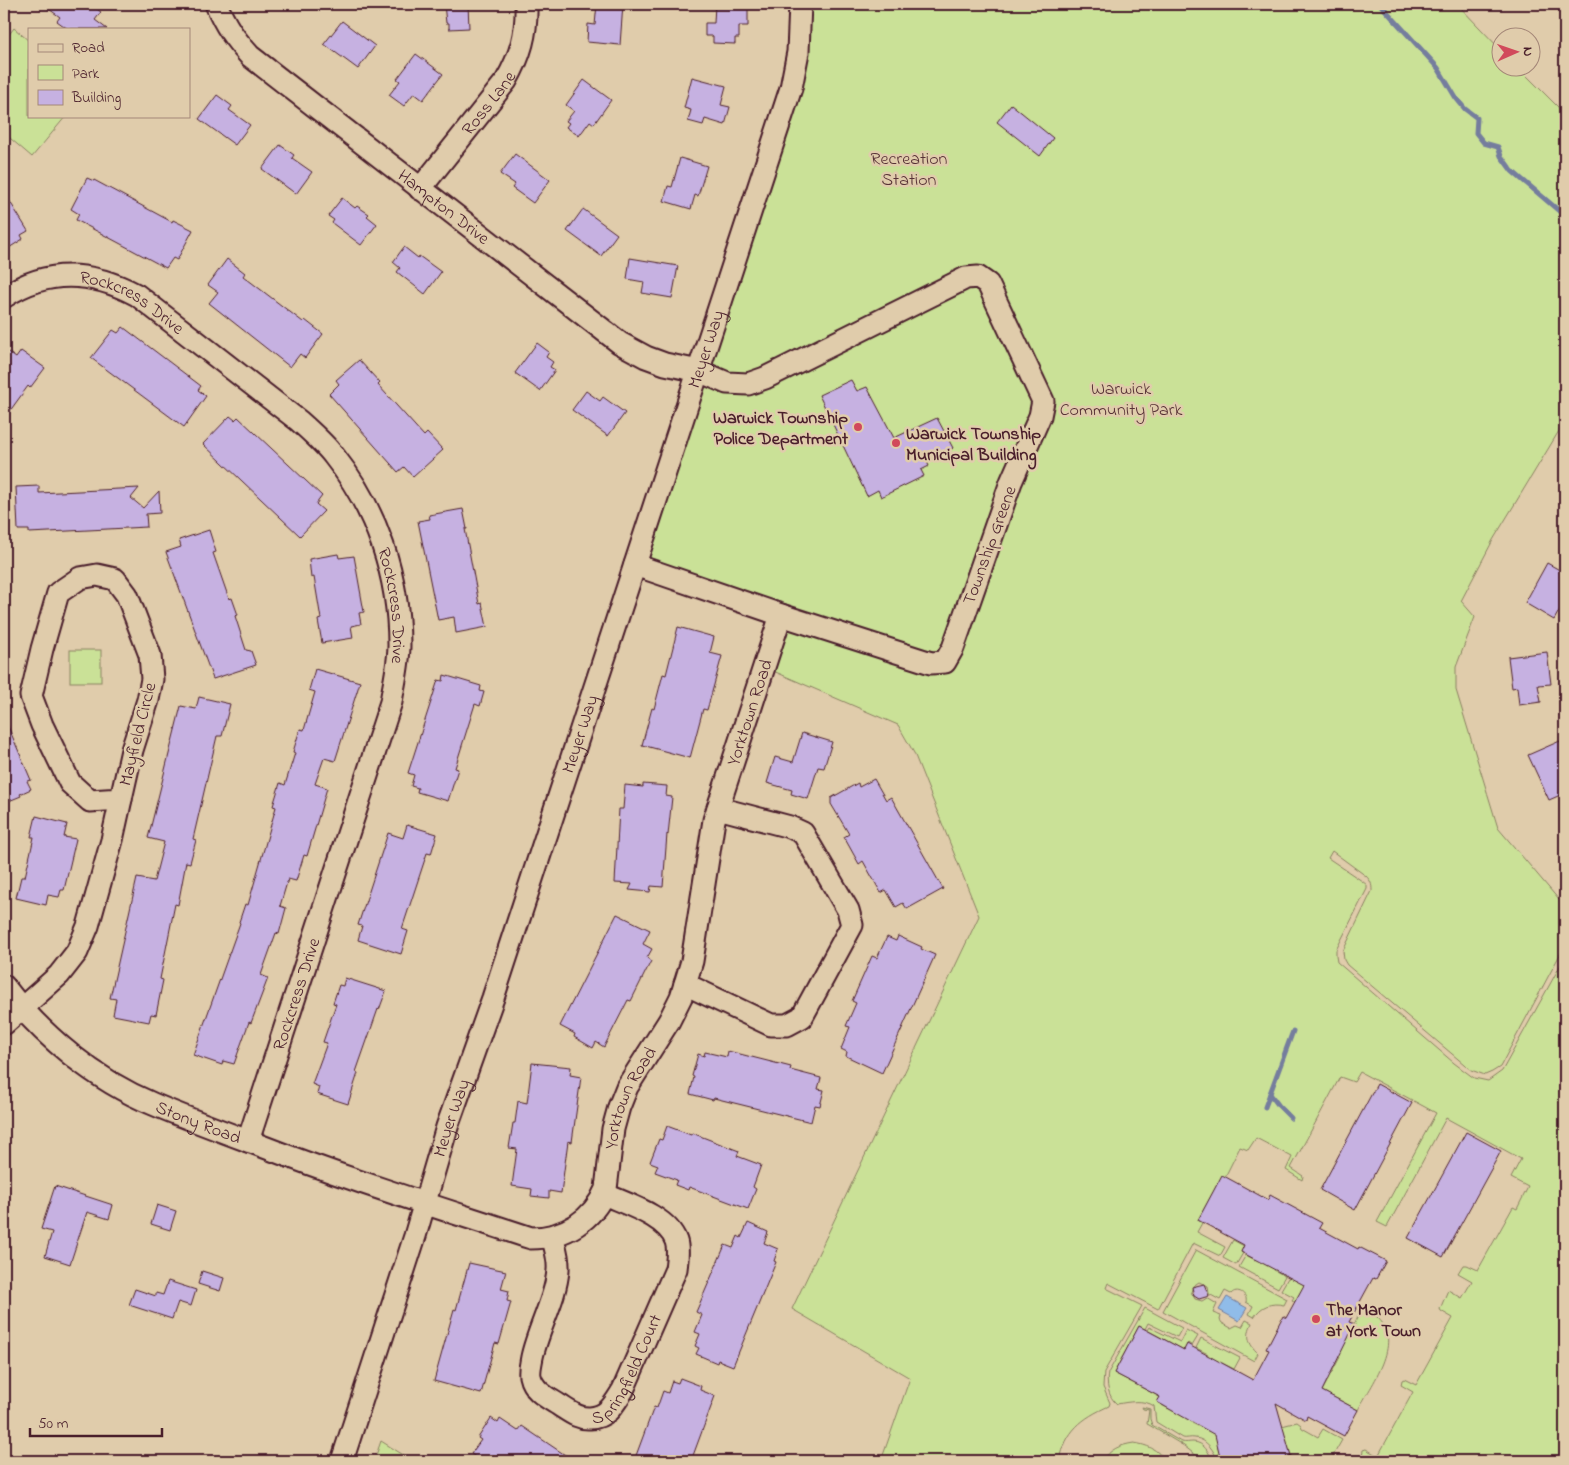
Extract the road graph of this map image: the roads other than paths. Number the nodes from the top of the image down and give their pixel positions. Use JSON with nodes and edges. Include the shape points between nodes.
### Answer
{"nodes":[{"id":1,"x":216,"y":4,"type":"edge"},
{"id":2,"x":526,"y":4,"type":"edge"},
{"id":3,"x":800,"y":4,"type":"edge"},
{"id":4,"x":420,"y":189,"type":"junction"},
{"id":5,"x":4,"y":297,"type":"edge"},
{"id":6,"x":699,"y":371,"type":"junction"},
{"id":7,"x":635,"y":565,"type":"junction"},
{"id":8,"x":781,"y":615,"type":"junction"},
{"id":9,"x":121,"y":800,"type":"junction"},
{"id":10,"x":716,"y":814,"type":"junction"},
{"id":11,"x":686,"y":984,"type":"junction"},
{"id":12,"x":4,"y":986,"type":"edge"},
{"id":13,"x":21,"y":1008,"type":"junction"},
{"id":14,"x":4,"y":1024,"type":"edge"},
{"id":15,"x":248,"y":1141,"type":"junction"},
{"id":16,"x":604,"y":1194,"type":"junction"},
{"id":17,"x":425,"y":1203,"type":"junction"},
{"id":18,"x":552,"y":1236,"type":"junction"},
{"id":19,"x":342,"y":1461,"type":"edge"}],
"edges":[{"from":1,"to":4,"type":"street","name":"Hampton Drive","via":[[233,38],[250,56]]},
{"from":2,"to":4,"type":"street","name":"Ross Lane","via":[[524,40],[511,73]]},
{"from":3,"to":6,"type":"street","name":"Meyer Way","via":[[798,52],[791,88]]},
{"from":4,"to":6,"type":"street","name":"Hampton Drive","via":[[624,346],[665,364]]},
{"from":5,"to":15,"type":"street","name":"Rockcress Drive","via":[[38,280],[81,276],[106,281],[136,295],[320,440],[356,487],[375,522],[384,550],[397,608],[399,646],[391,702]]},
{"from":6,"to":7,"type":"street","name":"Meyer Way"},
{"from":6,"to":8,"type":"street","name":"Township Greene","via":[[727,383],[748,384],[966,278],[978,277],[988,284],[1043,401],[953,648],[945,662],[931,663]]},
{"from":7,"to":8,"type":"street","name":"Township Greene"},
{"from":7,"to":17,"type":"street","name":"Meyer Way","via":[[493,998],[447,1127]]},
{"from":8,"to":10,"type":"street","name":"Yorktown Road"},
{"from":9,"to":9,"type":"street","name":"Mayfield Circle","via":[[90,801],[70,783],[31,696],[58,594],[80,578],[97,575],[115,579],[127,595],[150,655],[152,678],[148,700]]},
{"from":9,"to":13,"type":"street","name":"Mayfield Circle","via":[[77,952],[59,975]]},
{"from":10,"to":11,"type":"street","name":"Yorktown Road"},
{"from":10,"to":11,"type":"street","via":[[803,833],[848,910],[852,925],[802,1018],[787,1024],[771,1025]]},
{"from":11,"to":16,"type":"street","name":"Yorktown Road","via":[[669,1020],[627,1087],[619,1107]]},
{"from":12,"to":13,"type":"street","name":"Stony Road"},
{"from":13,"to":14,"type":"street","name":"Mayfield Circle"},
{"from":13,"to":15,"type":"street","name":"Stony Road","via":[[64,1048],[106,1079],[153,1104]]},
{"from":15,"to":17,"type":"street","name":"Stony Road"},
{"from":16,"to":18,"type":"street","via":[[588,1216],[572,1228]]},
{"from":16,"to":18,"type":"street","name":"Springfield Court","via":[[648,1213],[666,1227],[676,1240],[678,1255],[676,1269],[623,1390],[612,1408],[601,1416],[579,1417],[542,1394],[530,1376],[534,1350],[558,1271]]},
{"from":17,"to":18,"type":"street","via":[[531,1238]]},
{"from":17,"to":19,"type":"street","name":"Meyer Way"}]}
